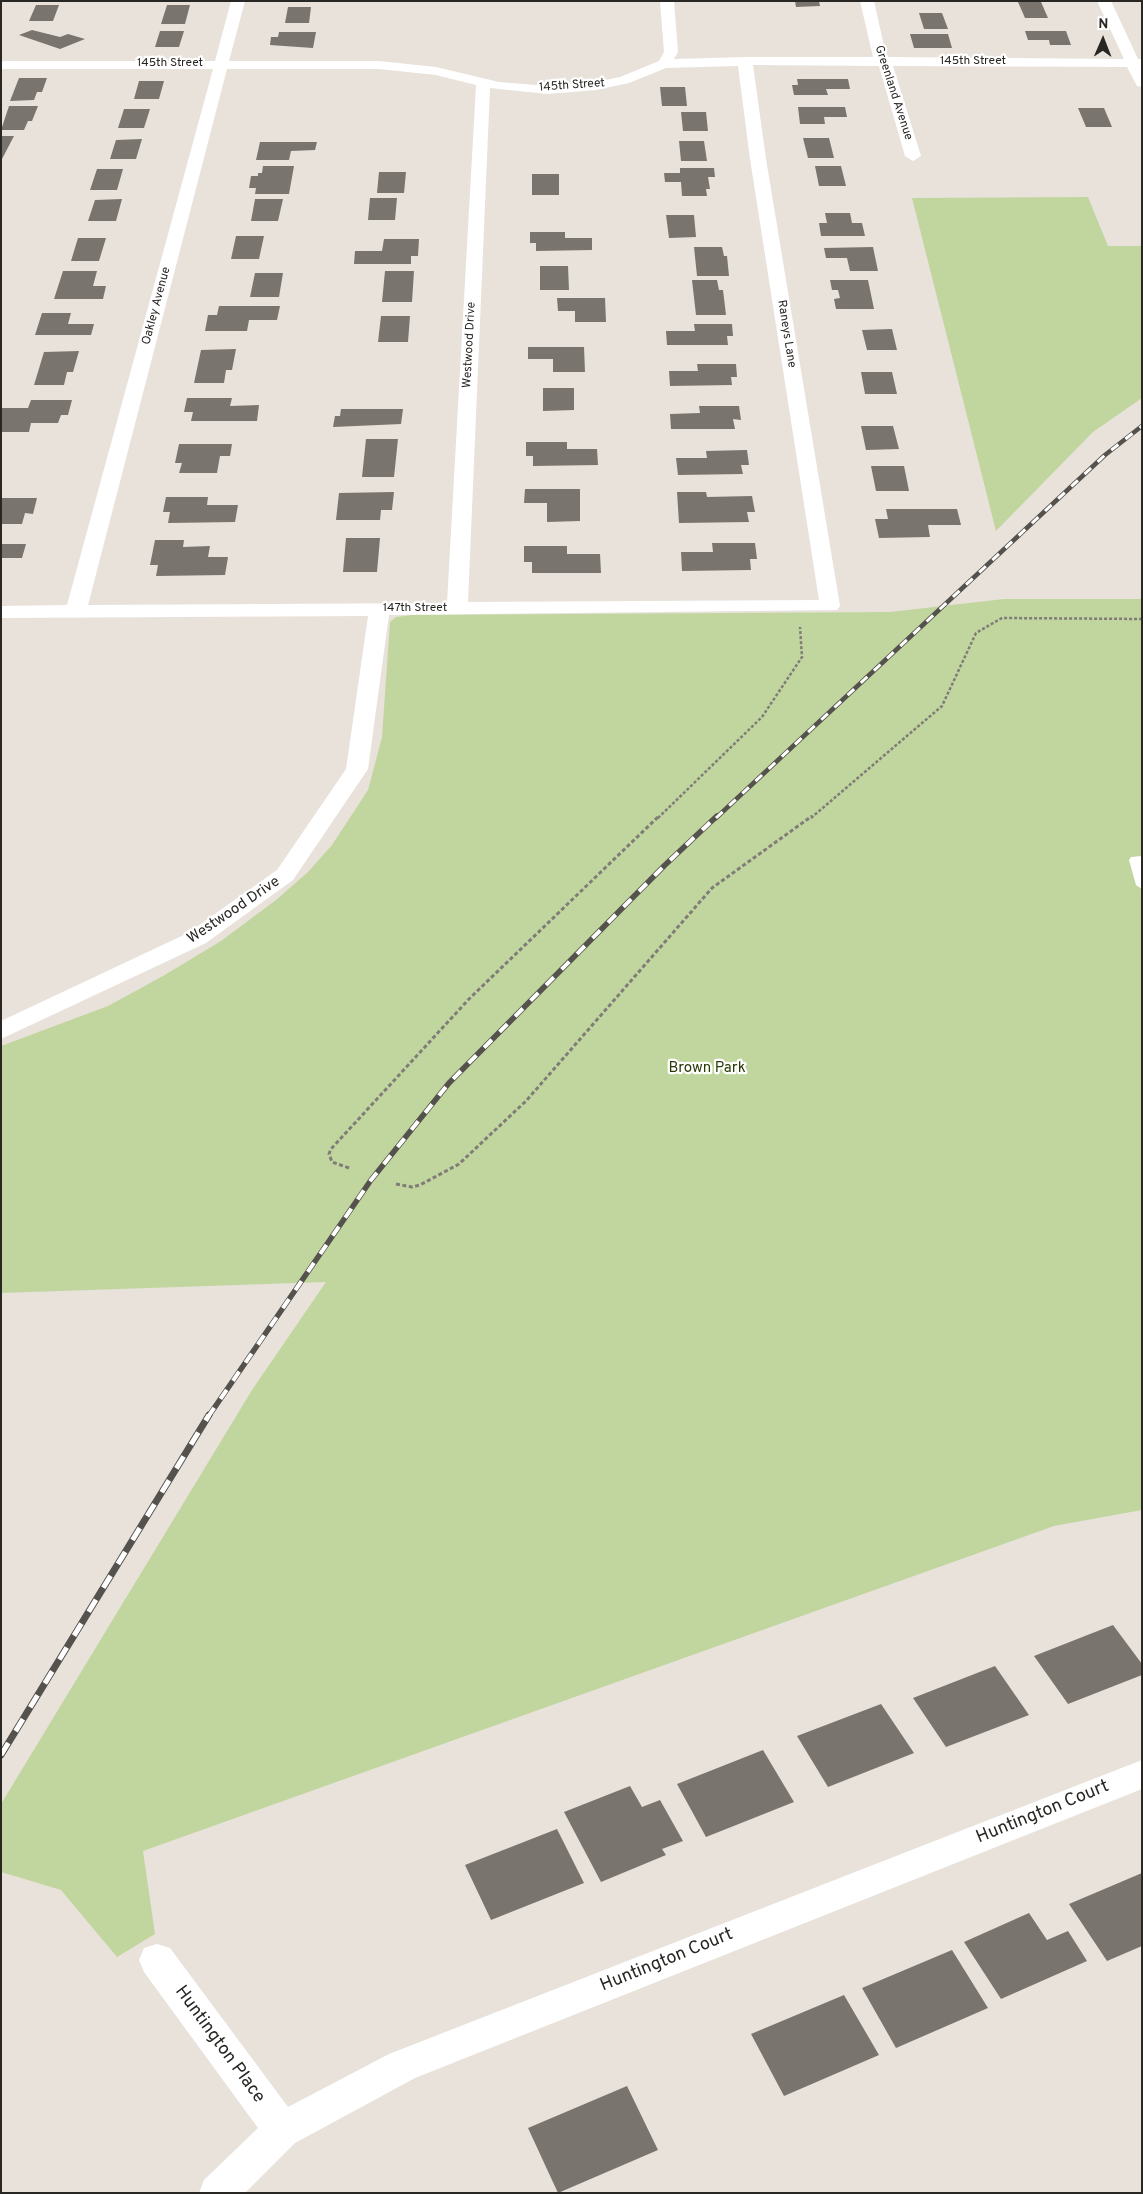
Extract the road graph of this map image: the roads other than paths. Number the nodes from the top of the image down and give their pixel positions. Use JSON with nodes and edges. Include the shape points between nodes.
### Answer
{"nodes":[{"id":1,"x":238,"y":1,"type":"edge"},
{"id":2,"x":667,"y":1,"type":"edge"},
{"id":3,"x":867,"y":1,"type":"edge"},
{"id":4,"x":1104,"y":1,"type":"edge"},
{"id":5,"x":745,"y":61,"type":"junction"},
{"id":6,"x":885,"y":62,"type":"junction"},
{"id":7,"x":1137,"y":63,"type":"edge"},
{"id":8,"x":220,"y":64,"type":"junction"},
{"id":9,"x":664,"y":64,"type":"junction"},
{"id":10,"x":1,"y":65,"type":"edge"},
{"id":11,"x":483,"y":82,"type":"junction"},
{"id":12,"x":1142,"y":83,"type":"edge"},
{"id":13,"x":913,"y":156,"type":"dead end"},
{"id":14,"x":830,"y":606,"type":"joint"},
{"id":15,"x":379,"y":609,"type":"junction"},
{"id":16,"x":457,"y":609,"type":"junction"},
{"id":17,"x":76,"y":611,"type":"junction"},
{"id":18,"x":1,"y":612,"type":"edge"},
{"id":19,"x":1142,"y":860,"type":"edge"},
{"id":20,"x":1142,"y":885,"type":"edge"},
{"id":21,"x":5,"y":1024,"type":"edge"},
{"id":22,"x":1142,"y":1774,"type":"edge"},
{"id":23,"x":157,"y":1960,"type":"dead end"},
{"id":24,"x":282,"y":2130,"type":"junction"},
{"id":25,"x":218,"y":2193,"type":"edge"}],
"edges":[{"from":1,"to":8,"type":"street","name":"Oakley Avenue"},
{"from":2,"to":9,"type":"street","via":[[671,52]]},
{"from":3,"to":6,"type":"street","name":"Greenland Avenue","via":[[879,56]]},
{"from":4,"to":7,"type":"street"},
{"from":5,"to":6,"type":"street","name":"145th Street"},
{"from":5,"to":9,"type":"street","name":"145th Street"},
{"from":5,"to":14,"type":"street","name":"Raneys Lane"},
{"from":6,"to":7,"type":"street","name":"145th Street"},
{"from":6,"to":13,"type":"street","name":"Greenland Avenue"},
{"from":7,"to":12,"type":"street"},
{"from":8,"to":10,"type":"street","name":"145th Street"},
{"from":8,"to":11,"type":"street","name":"145th Street","via":[[398,66]]},
{"from":8,"to":17,"type":"street","name":"Oakley Avenue"},
{"from":9,"to":11,"type":"street","name":"145th Street","via":[[624,80],[596,86],[547,90]]},
{"from":11,"to":16,"type":"street","name":"Westwood Drive"},
{"from":14,"to":16,"type":"street","name":"147th Street"},
{"from":15,"to":16,"type":"street","name":"147th Street"},
{"from":15,"to":17,"type":"street","name":"147th Street"},
{"from":15,"to":21,"type":"street","name":"Westwood Drive","via":[[357,769],[286,875],[197,938]]},
{"from":17,"to":18,"type":"street","name":"147th Street"},
{"from":19,"to":20,"type":"lane","via":[[1135,860]]},
{"from":22,"to":24,"type":"street","name":"Huntington Court","via":[[402,2066]]},
{"from":23,"to":24,"type":"street","name":"Huntington Place"},
{"from":24,"to":25,"type":"street","name":"Huntington Court"}]}
